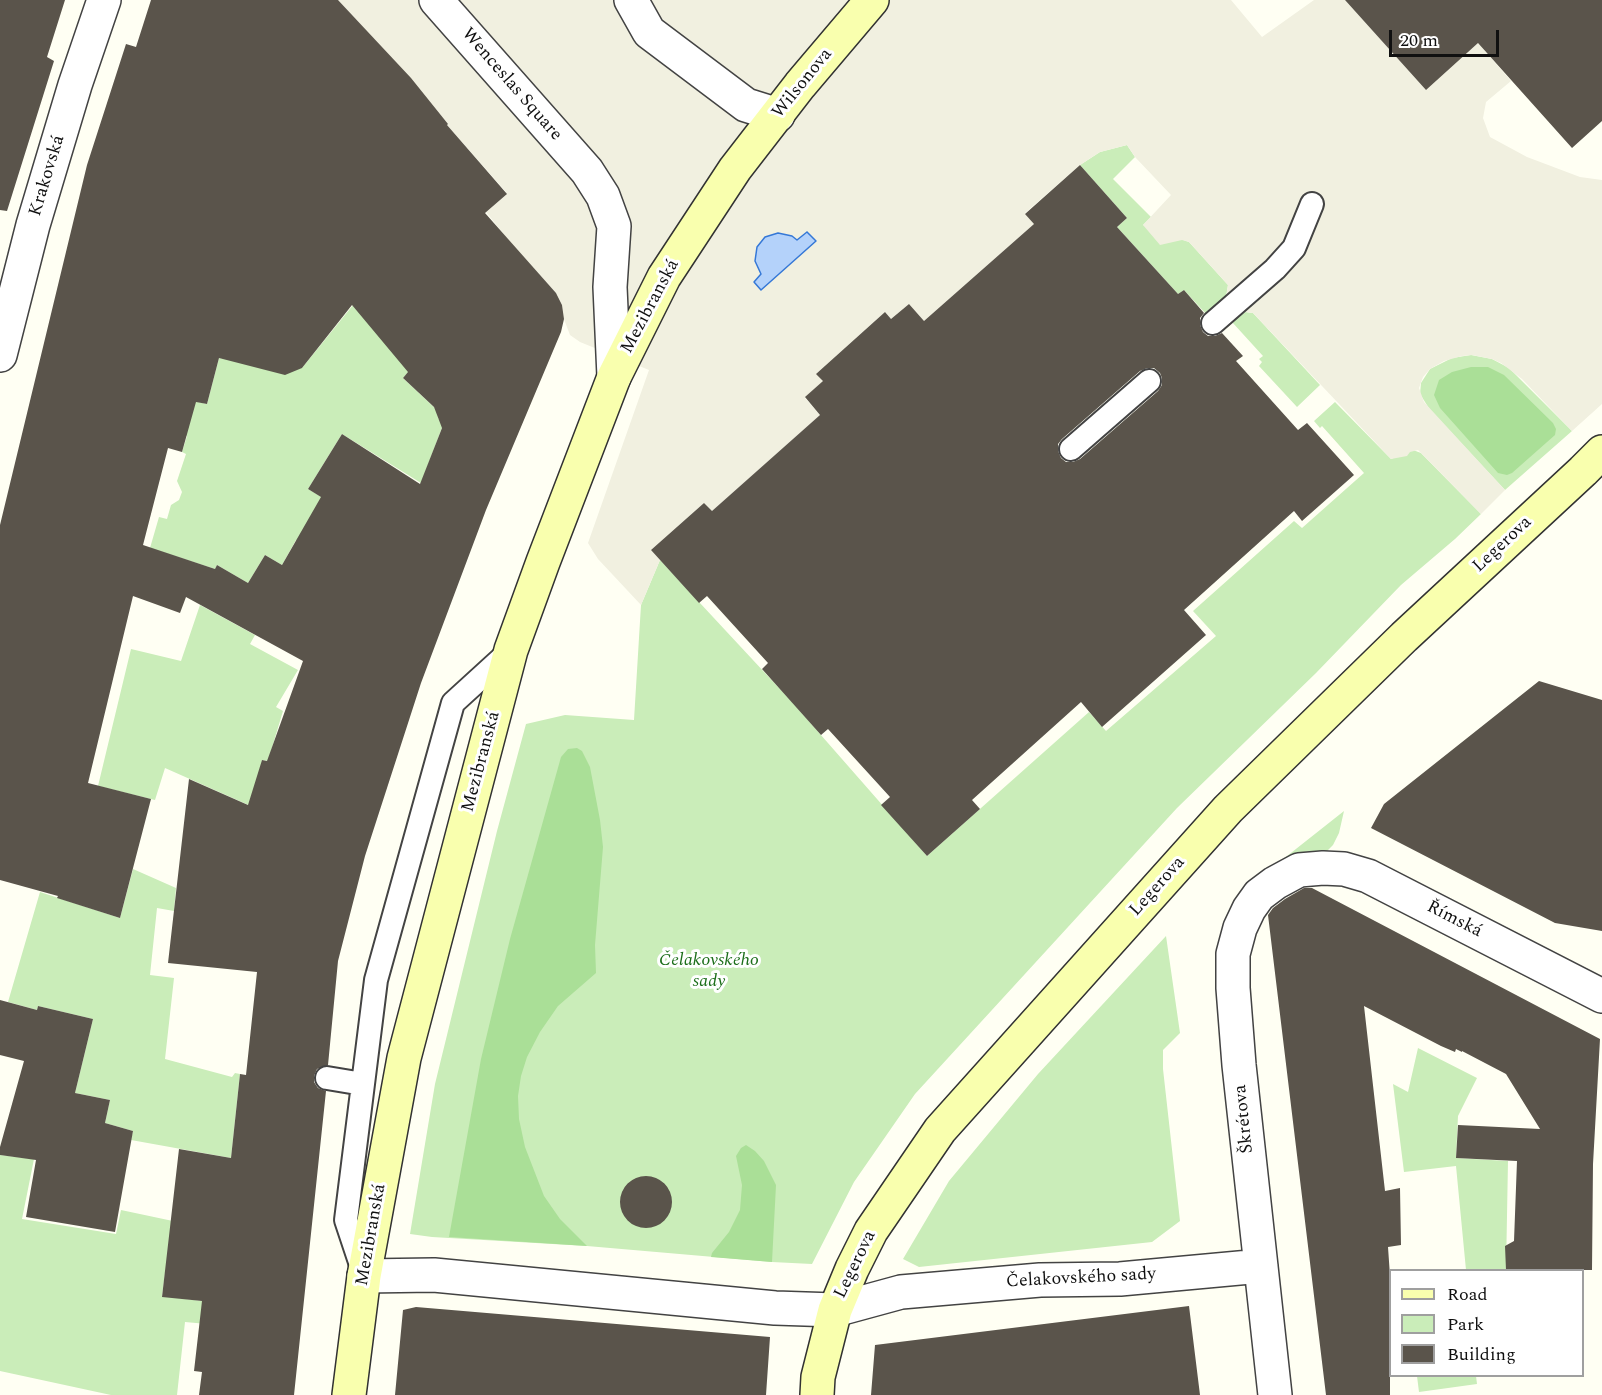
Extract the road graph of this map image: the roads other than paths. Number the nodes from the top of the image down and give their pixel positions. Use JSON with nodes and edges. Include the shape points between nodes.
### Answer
{"nodes":[{"id":1,"x":104,"y":0,"type":"edge"},
{"id":2,"x":436,"y":0,"type":"edge"},
{"id":3,"x":631,"y":0,"type":"edge"},
{"id":4,"x":872,"y":0,"type":"edge"},
{"id":5,"x":778,"y":116,"type":"junction"},
{"id":6,"x":735,"y":170,"type":"joint"},
{"id":7,"x":1312,"y":204,"type":"dead end"},
{"id":8,"x":1213,"y":323,"type":"dead end"},
{"id":9,"x":0,"y":355,"type":"edge"},
{"id":10,"x":614,"y":377,"type":"junction"},
{"id":11,"x":1149,"y":381,"type":"dead end"},
{"id":12,"x":1071,"y":449,"type":"dead end"},
{"id":13,"x":1602,"y":452,"type":"edge"},
{"id":14,"x":511,"y":650,"type":"junction"},
{"id":15,"x":1299,"y":870,"type":"joint"},
{"id":16,"x":1602,"y":996,"type":"edge"},
{"id":17,"x":327,"y":1078,"type":"dead end"},
{"id":18,"x":363,"y":1084,"type":"junction"},
{"id":19,"x":1261,"y":1266,"type":"junction"},
{"id":20,"x":364,"y":1276,"type":"junction"},
{"id":21,"x":835,"y":1310,"type":"junction"},
{"id":22,"x":349,"y":1395,"type":"edge"},
{"id":23,"x":817,"y":1395,"type":"edge"},
{"id":24,"x":1275,"y":1395,"type":"edge"}],
"edges":[{"from":1,"to":9,"type":"street","name":"Krakovská","via":[[33,225]]},
{"from":2,"to":10,"type":"street","via":[[587,171],[603,196],[614,226],[610,286]]},
{"from":3,"to":5,"type":"street","via":[[649,32],[746,105]]},
{"from":4,"to":5,"type":"main road","name":"Wilsonova"},
{"from":5,"to":6,"type":"main road","name":"Wilsonova"},
{"from":6,"to":10,"type":"main road","name":"Mezibranská","via":[[664,277]]},
{"from":7,"to":8,"type":"lane","via":[[1294,248]]},
{"from":10,"to":14,"type":"main road","name":"Mezibranská"},
{"from":11,"to":12,"type":"lane"},
{"from":13,"to":21,"type":"main road","name":"Legerova","via":[[1228,809],[940,1130],[872,1230]]},
{"from":14,"to":18,"type":"lane","via":[[453,703],[376,980]]},
{"from":14,"to":20,"type":"main road","name":"Mezibranská","via":[[404,1058]]},
{"from":15,"to":16,"type":"street","name":"Římská","via":[[1344,869],[1368,876]]},
{"from":15,"to":19,"type":"street","name":"Škrétova","via":[[1259,895],[1240,928],[1233,954],[1239,1065]]},
{"from":17,"to":18,"type":"lane"},
{"from":18,"to":20,"type":"lane","via":[[346,1220]]},
{"from":19,"to":21,"type":"street","name":"Čelakovského sady","via":[[901,1292]]},
{"from":19,"to":24,"type":"street","name":"Škrétova"},
{"from":20,"to":21,"type":"street","name":"Čelakovského sady","via":[[434,1275],[775,1308]]},
{"from":20,"to":22,"type":"main road","name":"Mezibranská"},
{"from":21,"to":23,"type":"main road","name":"Legerova"}]}
